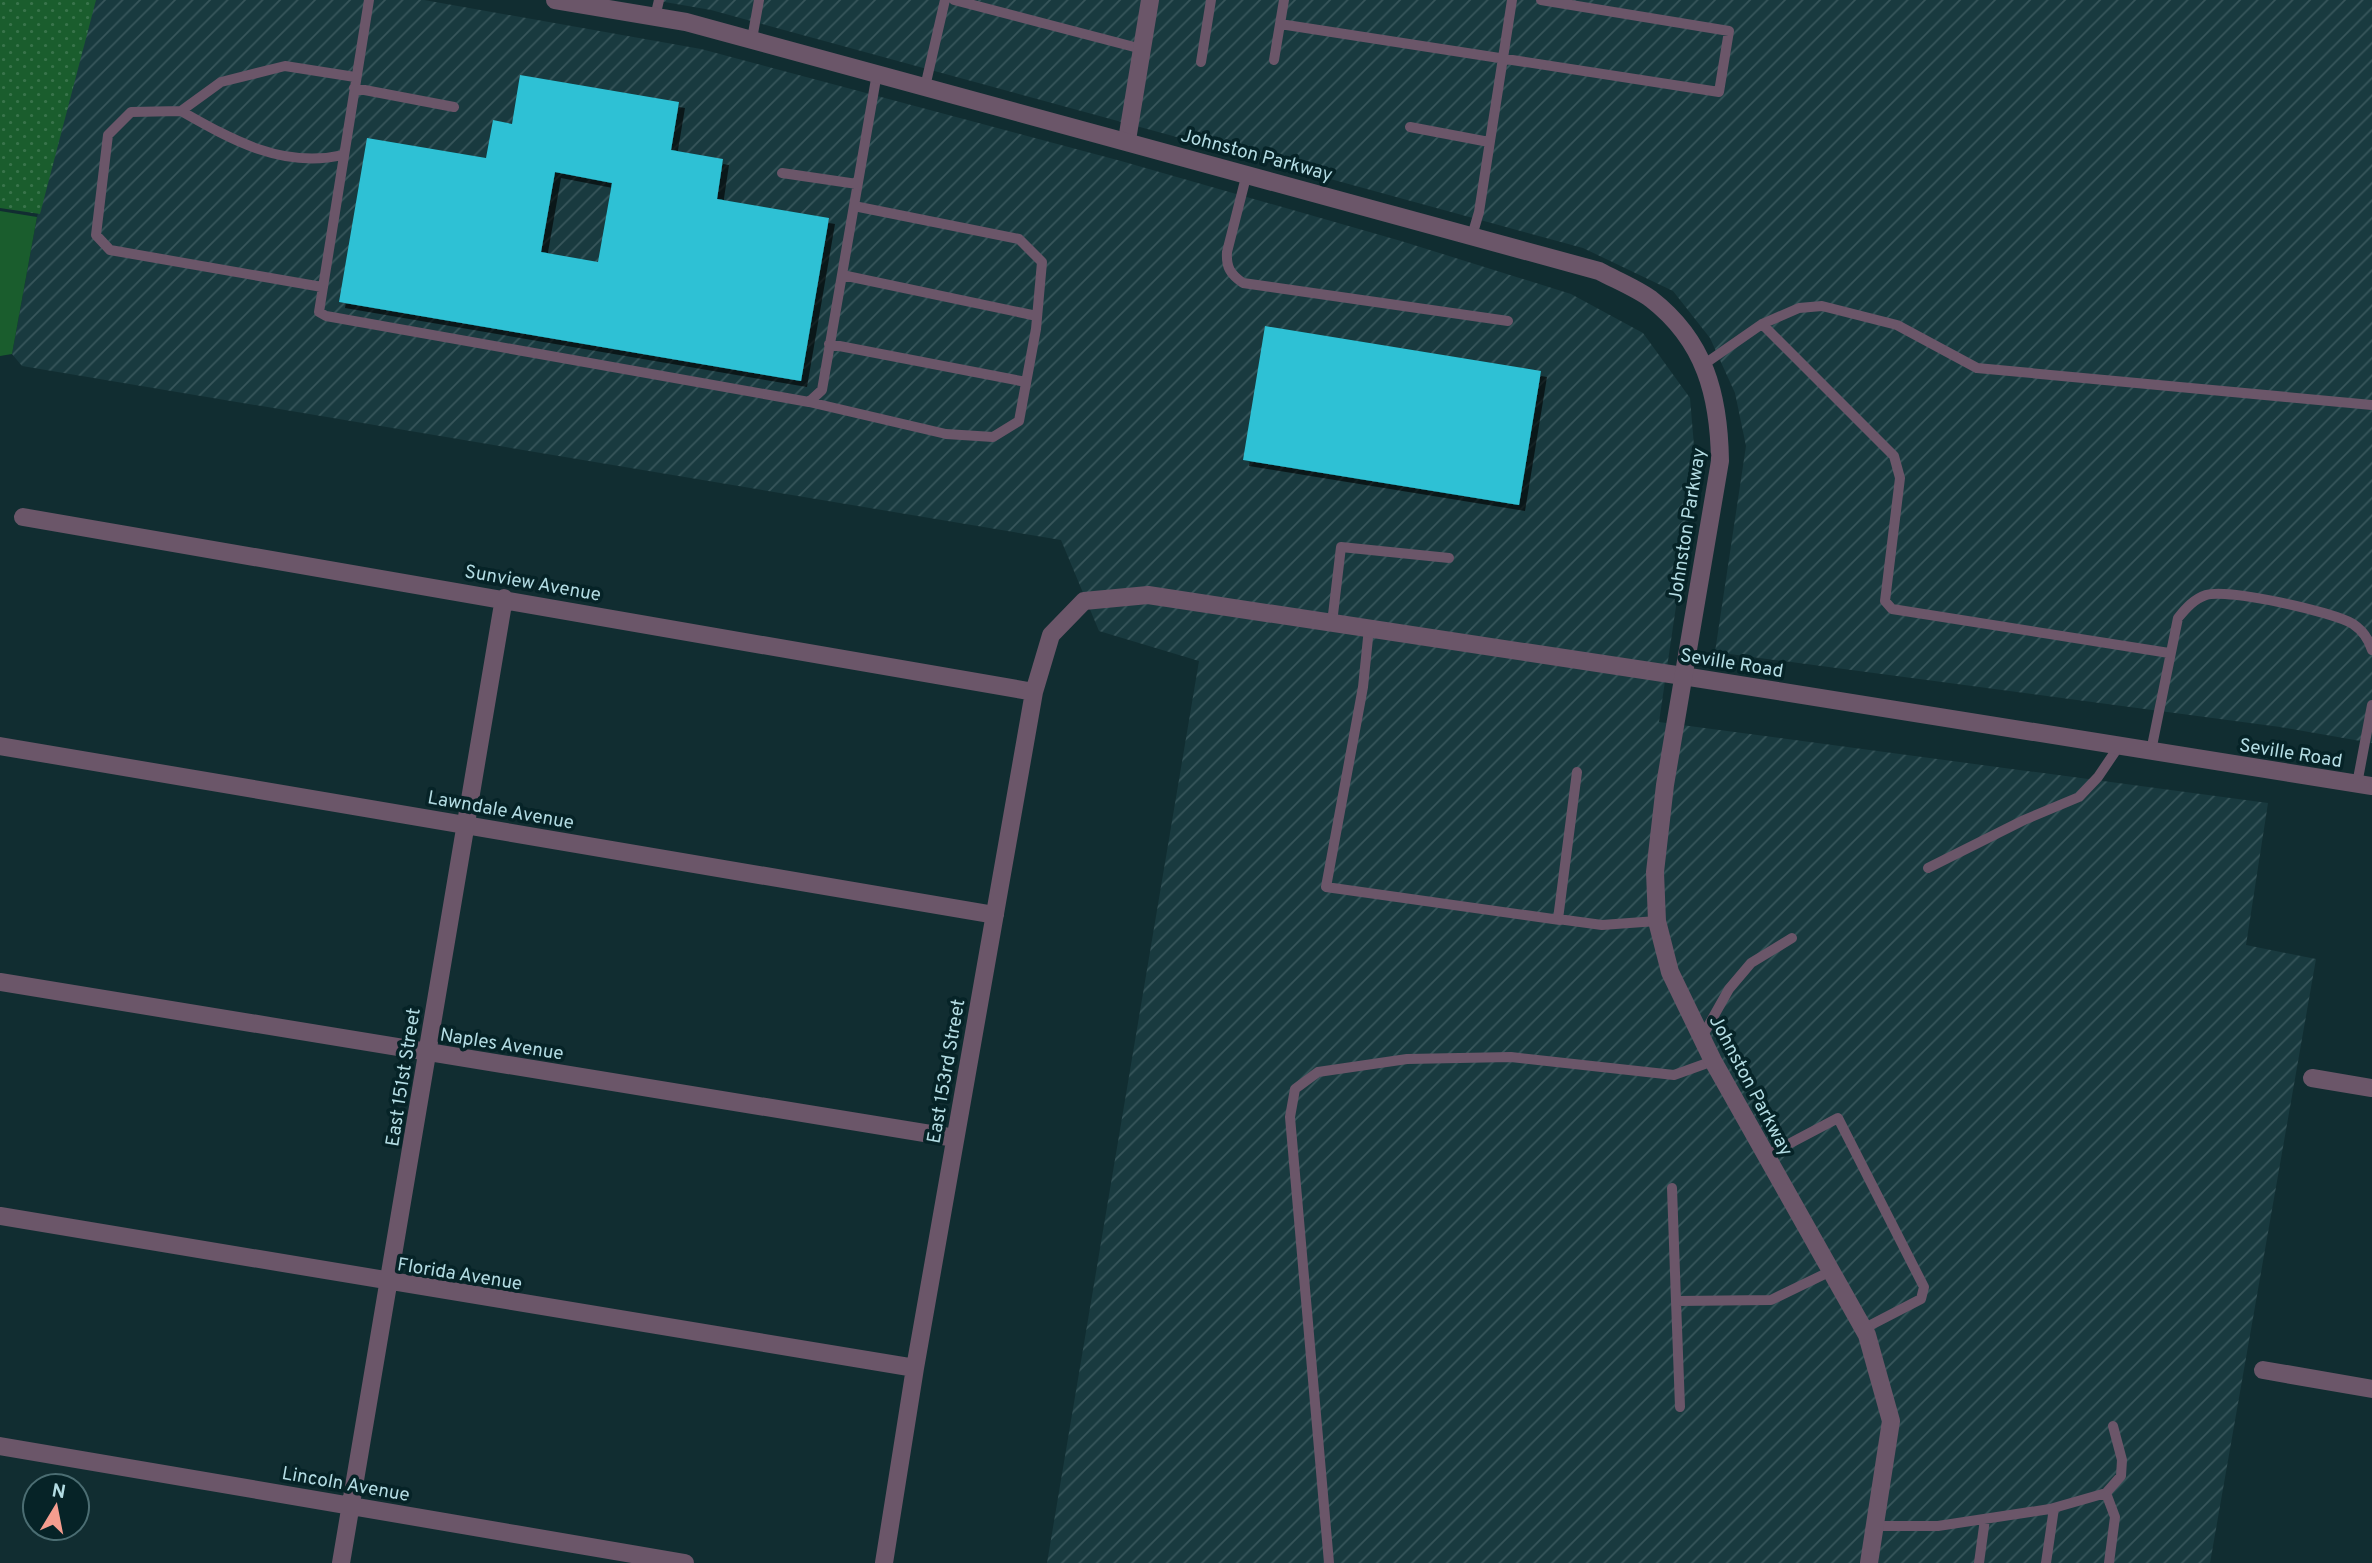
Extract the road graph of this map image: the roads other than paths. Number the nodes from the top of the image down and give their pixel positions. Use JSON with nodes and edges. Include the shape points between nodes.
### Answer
{"nodes":[{"id":1,"x":369,"y":0,"type":"edge"},
{"id":2,"x":555,"y":0,"type":"edge"},
{"id":3,"x":759,"y":0,"type":"edge"},
{"id":4,"x":945,"y":0,"type":"edge"},
{"id":5,"x":954,"y":0,"type":"edge"},
{"id":6,"x":1150,"y":0,"type":"edge"},
{"id":7,"x":1212,"y":0,"type":"edge"},
{"id":8,"x":1284,"y":0,"type":"edge"},
{"id":9,"x":1512,"y":0,"type":"edge"},
{"id":10,"x":1541,"y":0,"type":"edge"},
{"id":11,"x":657,"y":8,"type":"edge"},
{"id":12,"x":1280,"y":24,"type":"junction"},
{"id":13,"x":752,"y":39,"type":"junction"},
{"id":14,"x":1142,"y":49,"type":"junction"},
{"id":15,"x":1502,"y":59,"type":"junction"},
{"id":16,"x":1273,"y":60,"type":"dead end"},
{"id":17,"x":1201,"y":62,"type":"dead end"},
{"id":18,"x":877,"y":73,"type":"junction"},
{"id":19,"x":355,"y":82,"type":"junction"},
{"id":20,"x":925,"y":87,"type":"junction"},
{"id":21,"x":454,"y":107,"type":"dead end"},
{"id":22,"x":181,"y":111,"type":"junction"},
{"id":23,"x":1410,"y":127,"type":"dead end"},
{"id":24,"x":1127,"y":140,"type":"junction"},
{"id":25,"x":1489,"y":142,"type":"junction"},
{"id":26,"x":343,"y":155,"type":"junction"},
{"id":27,"x":782,"y":173,"type":"dead end"},
{"id":28,"x":1247,"y":173,"type":"junction"},
{"id":29,"x":857,"y":184,"type":"junction"},
{"id":30,"x":854,"y":205,"type":"junction"},
{"id":31,"x":1472,"y":236,"type":"junction"},
{"id":32,"x":842,"y":275,"type":"junction"},
{"id":33,"x":322,"y":287,"type":"junction"},
{"id":34,"x":1037,"y":316,"type":"junction"},
{"id":35,"x":1508,"y":321,"type":"dead end"},
{"id":36,"x":1762,"y":324,"type":"junction"},
{"id":37,"x":830,"y":344,"type":"junction"},
{"id":38,"x":1703,"y":365,"type":"junction"},
{"id":39,"x":1026,"y":382,"type":"junction"},
{"id":40,"x":809,"y":402,"type":"junction"},
{"id":41,"x":2372,"y":405,"type":"edge"},
{"id":42,"x":23,"y":517,"type":"dead end"},
{"id":43,"x":1449,"y":558,"type":"dead end"},
{"id":44,"x":504,"y":598,"type":"junction"},
{"id":45,"x":1084,"y":601,"type":"joint"},
{"id":46,"x":1332,"y":622,"type":"junction"},
{"id":47,"x":1369,"y":628,"type":"junction"},
{"id":48,"x":2372,"y":650,"type":"edge"},
{"id":49,"x":2169,"y":653,"type":"junction"},
{"id":50,"x":1683,"y":676,"type":"junction"},
{"id":51,"x":1034,"y":692,"type":"junction"},
{"id":52,"x":2372,"y":705,"type":"edge"},
{"id":53,"x":0,"y":746,"type":"edge"},
{"id":54,"x":2119,"y":746,"type":"junction"},
{"id":55,"x":2151,"y":751,"type":"junction"},
{"id":56,"x":1577,"y":772,"type":"dead end"},
{"id":57,"x":2365,"y":785,"type":"edge"},
{"id":58,"x":466,"y":824,"type":"junction"},
{"id":59,"x":1928,"y":868,"type":"dead end"},
{"id":60,"x":995,"y":915,"type":"junction"},
{"id":61,"x":1560,"y":920,"type":"junction"},
{"id":62,"x":1657,"y":921,"type":"junction"},
{"id":63,"x":1792,"y":938,"type":"dead end"},
{"id":64,"x":0,"y":982,"type":"edge"},
{"id":65,"x":1702,"y":1037,"type":"junction"},
{"id":66,"x":427,"y":1052,"type":"junction"},
{"id":67,"x":1713,"y":1060,"type":"junction"},
{"id":68,"x":2312,"y":1078,"type":"dead end"},
{"id":69,"x":2372,"y":1088,"type":"edge"},
{"id":70,"x":955,"y":1138,"type":"junction"},
{"id":71,"x":1766,"y":1156,"type":"junction"},
{"id":72,"x":1672,"y":1188,"type":"dead end"},
{"id":73,"x":0,"y":1216,"type":"edge"},
{"id":74,"x":1831,"y":1272,"type":"junction"},
{"id":75,"x":390,"y":1283,"type":"junction"},
{"id":76,"x":1676,"y":1301,"type":"junction"},
{"id":77,"x":1863,"y":1329,"type":"junction"},
{"id":78,"x":915,"y":1368,"type":"junction"},
{"id":79,"x":2263,"y":1370,"type":"dead end"},
{"id":80,"x":2372,"y":1388,"type":"edge"},
{"id":81,"x":1680,"y":1407,"type":"dead end"},
{"id":82,"x":2113,"y":1426,"type":"dead end"},
{"id":83,"x":0,"y":1446,"type":"edge"},
{"id":84,"x":2106,"y":1493,"type":"junction"},
{"id":85,"x":350,"y":1505,"type":"junction"},
{"id":86,"x":2054,"y":1508,"type":"junction"},
{"id":87,"x":1985,"y":1519,"type":"junction"},
{"id":88,"x":1876,"y":1526,"type":"junction"},
{"id":89,"x":341,"y":1563,"type":"edge"},
{"id":90,"x":685,"y":1563,"type":"edge"},
{"id":91,"x":884,"y":1563,"type":"edge"},
{"id":92,"x":1329,"y":1563,"type":"edge"},
{"id":93,"x":1869,"y":1563,"type":"edge"},
{"id":94,"x":1979,"y":1563,"type":"edge"},
{"id":95,"x":2046,"y":1563,"type":"edge"},
{"id":96,"x":2109,"y":1563,"type":"edge"}],
"edges":[{"from":1,"to":19,"type":"lane"},
{"from":2,"to":11,"type":"street","name":"Johnston Parkway"},
{"from":3,"to":13,"type":"lane"},
{"from":4,"to":20,"type":"lane"},
{"from":5,"to":14,"type":"lane"},
{"from":6,"to":14,"type":"street"},
{"from":7,"to":17,"type":"lane"},
{"from":8,"to":12,"type":"lane"},
{"from":9,"to":15,"type":"lane"},
{"from":10,"to":15,"type":"lane","via":[[1729,32],[1719,92]]},
{"from":11,"to":13,"type":"street","name":"Johnston Parkway"},
{"from":12,"to":15,"type":"lane"},
{"from":12,"to":16,"type":"lane"},
{"from":13,"to":18,"type":"street","name":"Johnston Parkway"},
{"from":14,"to":24,"type":"street"},
{"from":15,"to":25,"type":"lane"},
{"from":18,"to":20,"type":"street","name":"Johnston Parkway"},
{"from":18,"to":29,"type":"lane"},
{"from":19,"to":21,"type":"lane"},
{"from":19,"to":22,"type":"lane","via":[[285,66],[221,82]]},
{"from":19,"to":26,"type":"lane"},
{"from":20,"to":24,"type":"street","name":"Johnston Parkway"},
{"from":22,"to":26,"type":"lane","via":[[268,155],[324,160]]},
{"from":22,"to":33,"type":"lane","via":[[131,112],[108,135],[96,235],[110,250]]},
{"from":23,"to":25,"type":"lane"},
{"from":24,"to":28,"type":"street","name":"Johnston Parkway"},
{"from":25,"to":31,"type":"lane"},
{"from":26,"to":33,"type":"lane"},
{"from":27,"to":29,"type":"lane"},
{"from":28,"to":31,"type":"street","name":"Johnston Parkway"},
{"from":28,"to":35,"type":"lane","via":[[1227,252],[1227,265],[1243,282]]},
{"from":29,"to":30,"type":"lane"},
{"from":30,"to":32,"type":"lane"},
{"from":30,"to":34,"type":"lane","via":[[1019,239],[1042,262]]},
{"from":31,"to":38,"type":"street","name":"Johnston Parkway","via":[[1599,271],[1649,298],[1681,327]]},
{"from":32,"to":34,"type":"lane"},
{"from":32,"to":37,"type":"lane"},
{"from":33,"to":40,"type":"lane","via":[[319,312],[326,316]]},
{"from":34,"to":39,"type":"lane"},
{"from":36,"to":38,"type":"lane"},
{"from":36,"to":41,"type":"lane","via":[[1799,308],[1822,306],[1898,325],[1977,368]]},
{"from":36,"to":49,"type":"lane","via":[[1894,456],[1900,478],[1885,601],[1892,609]]},
{"from":37,"to":39,"type":"lane"},
{"from":37,"to":40,"type":"lane","via":[[822,390]]},
{"from":38,"to":50,"type":"street","name":"Johnston Parkway","via":[[1720,417],[1720,461]]},
{"from":39,"to":40,"type":"lane","via":[[1019,421],[993,438],[946,433]]},
{"from":42,"to":44,"type":"street","name":"Sunview Avenue"},
{"from":43,"to":46,"type":"lane","via":[[1340,547]]},
{"from":44,"to":51,"type":"street","name":"Sunview Avenue"},
{"from":44,"to":58,"type":"street","name":"East 151st Street"},
{"from":45,"to":46,"type":"street","name":"Seville Road","via":[[1148,594]]},
{"from":45,"to":51,"type":"street","name":"East 153rd Street","via":[[1051,635]]},
{"from":46,"to":47,"type":"street","name":"Seville Road"},
{"from":47,"to":50,"type":"street","name":"Seville Road"},
{"from":47,"to":61,"type":"lane","via":[[1363,687],[1326,887]]},
{"from":48,"to":49,"type":"lane","via":[[2354,624],[2320,610],[2208,594],[2188,605],[2178,618]]},
{"from":49,"to":55,"type":"lane"},
{"from":50,"to":54,"type":"street","name":"Seville Road"},
{"from":50,"to":62,"type":"street","name":"Johnston Parkway","via":[[1655,872]]},
{"from":51,"to":60,"type":"street","name":"East 153rd Street"},
{"from":52,"to":57,"type":"lane"},
{"from":53,"to":58,"type":"street","name":"Lawndale Avenue"},
{"from":54,"to":55,"type":"street","name":"Seville Road"},
{"from":54,"to":59,"type":"lane","via":[[2079,797]]},
{"from":55,"to":57,"type":"street","name":"Seville Road"},
{"from":56,"to":61,"type":"lane"},
{"from":58,"to":60,"type":"street","name":"Lawndale Avenue"},
{"from":58,"to":66,"type":"street","name":"East 151st Street"},
{"from":60,"to":70,"type":"street","name":"East 153rd Street"},
{"from":61,"to":62,"type":"lane","via":[[1602,925]]},
{"from":62,"to":65,"type":"street","name":"Johnston Parkway","via":[[1670,972]]},
{"from":63,"to":65,"type":"lane","via":[[1751,963],[1729,989]]},
{"from":64,"to":66,"type":"street","name":"Naples Avenue"},
{"from":65,"to":67,"type":"street","name":"Johnston Parkway"},
{"from":66,"to":70,"type":"street","name":"Naples Avenue"},
{"from":66,"to":75,"type":"street","name":"East 151st Street"},
{"from":67,"to":71,"type":"street","name":"Johnston Parkway"},
{"from":67,"to":92,"type":"lane","via":[[1674,1075],[1511,1057],[1407,1059],[1318,1072],[1295,1088],[1290,1117]]},
{"from":68,"to":69,"type":"street"},
{"from":70,"to":78,"type":"street","name":"East 153rd Street"},
{"from":71,"to":74,"type":"street","name":"Johnston Parkway"},
{"from":71,"to":77,"type":"lane","via":[[1838,1118],[1924,1287],[1922,1299]]},
{"from":72,"to":76,"type":"lane"},
{"from":73,"to":75,"type":"street","name":"Florida Avenue"},
{"from":74,"to":76,"type":"lane","via":[[1770,1300]]},
{"from":74,"to":77,"type":"street","name":"Johnston Parkway"},
{"from":75,"to":78,"type":"street","name":"Florida Avenue"},
{"from":75,"to":85,"type":"street","name":"East 151st Street"},
{"from":76,"to":81,"type":"lane"},
{"from":77,"to":88,"type":"street","name":"Johnston Parkway","via":[[1891,1421]]},
{"from":78,"to":91,"type":"street","name":"East 153rd Street"},
{"from":79,"to":80,"type":"street"},
{"from":82,"to":84,"type":"lane","via":[[2122,1460],[2121,1476]]},
{"from":83,"to":85,"type":"street","name":"Lincoln Avenue"},
{"from":84,"to":86,"type":"lane"},
{"from":84,"to":96,"type":"lane","via":[[2115,1517]]},
{"from":85,"to":89,"type":"street","name":"East 151st Street"},
{"from":85,"to":90,"type":"street","name":"Lincoln Avenue"},
{"from":86,"to":87,"type":"lane"},
{"from":86,"to":95,"type":"lane"},
{"from":87,"to":88,"type":"lane","via":[[1938,1526]]},
{"from":87,"to":94,"type":"lane"},
{"from":88,"to":93,"type":"street","name":"Johnston Parkway"}]}
